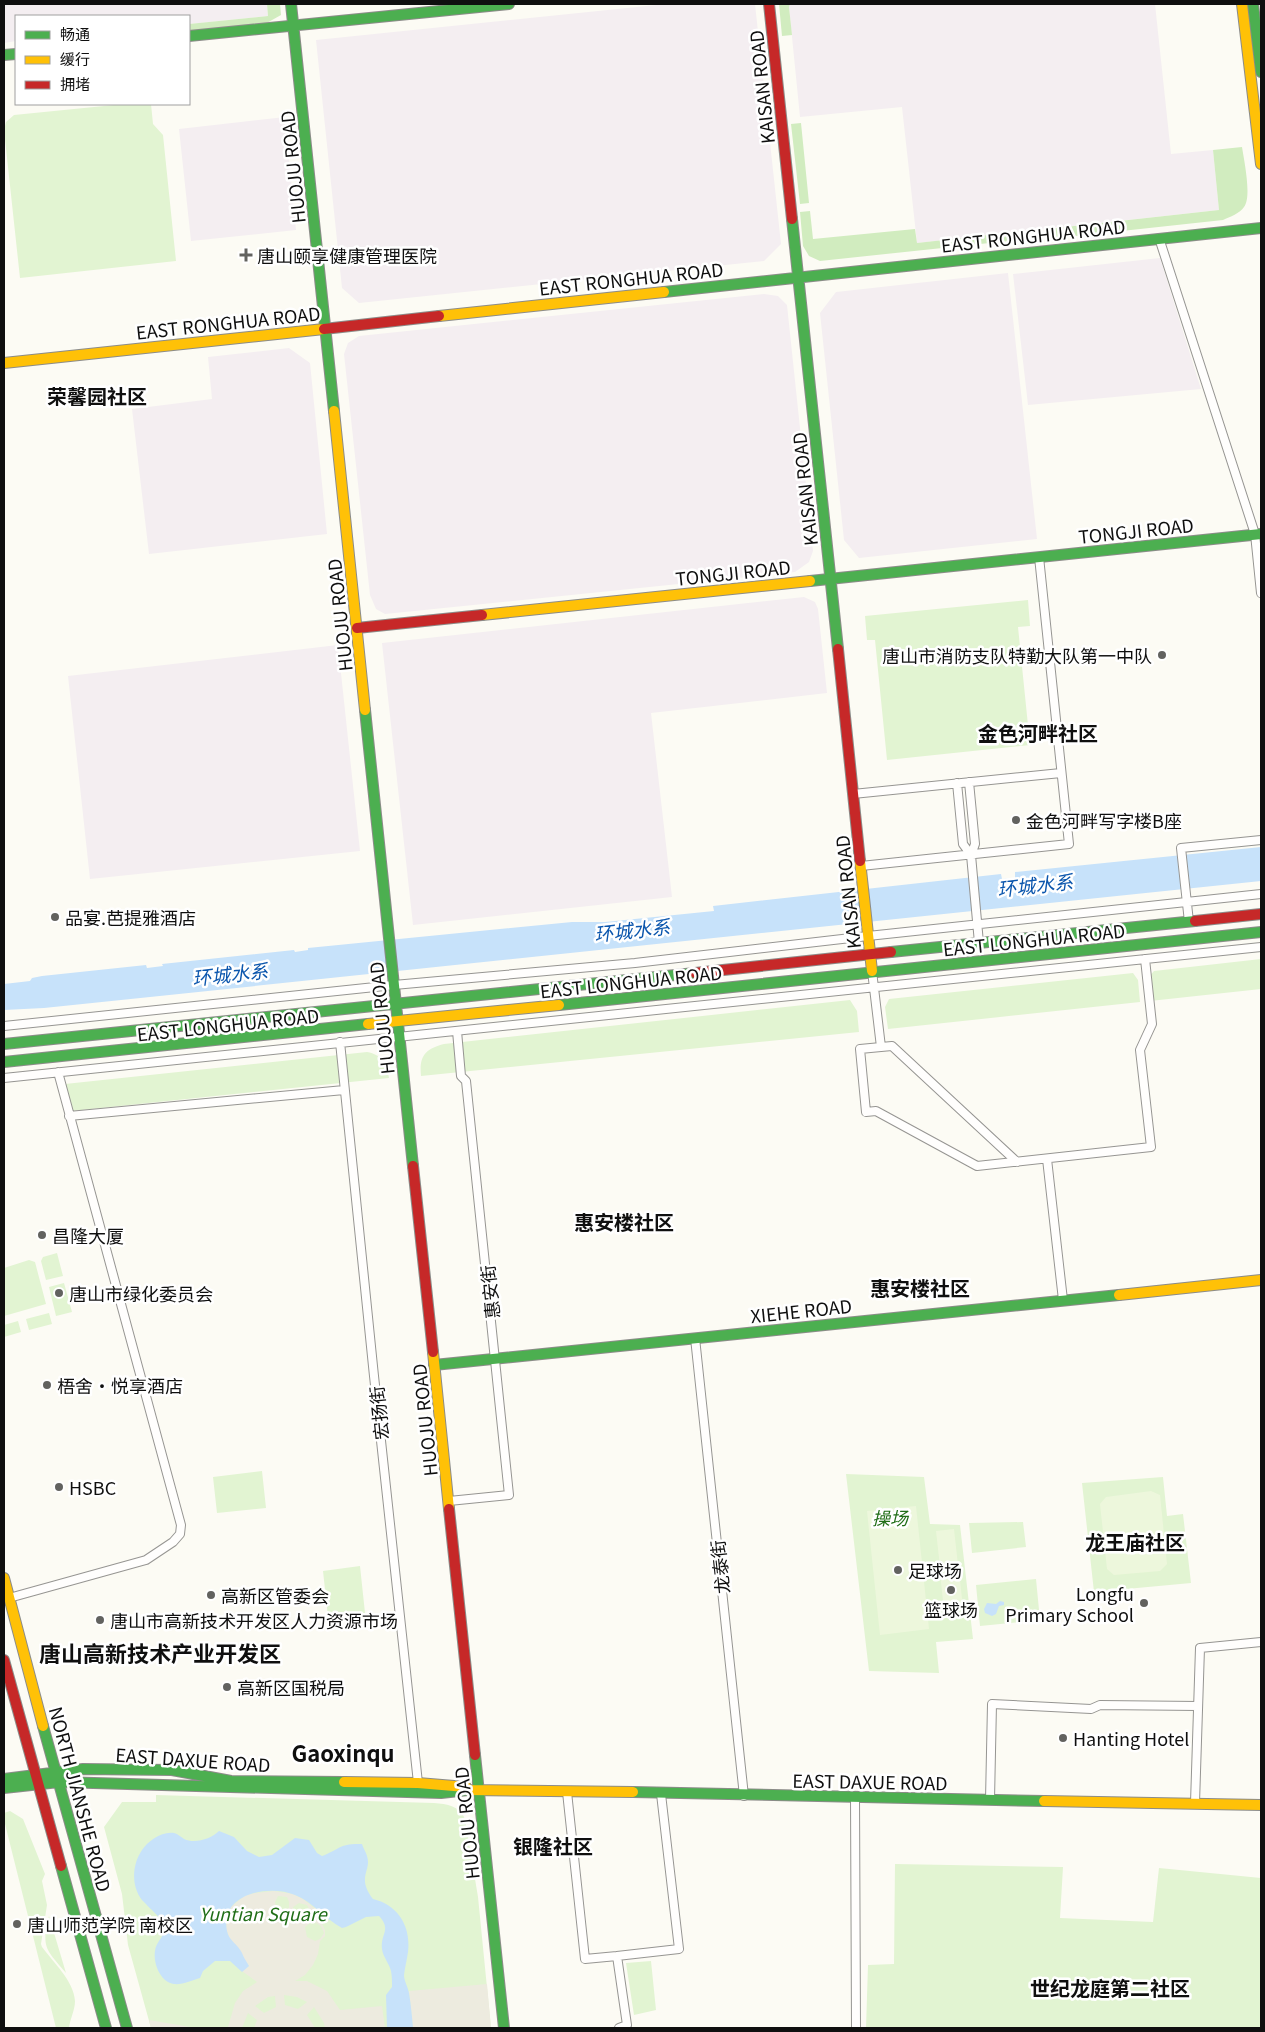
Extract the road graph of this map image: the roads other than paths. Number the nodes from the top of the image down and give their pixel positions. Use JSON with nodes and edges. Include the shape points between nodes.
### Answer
{"nodes":[{"id":1,"x":290,"y":4,"type":"edge"},
{"id":2,"x":509,"y":4,"type":"edge"},
{"id":3,"x":768,"y":4,"type":"edge"},
{"id":4,"x":1242,"y":4,"type":"edge"},
{"id":5,"x":1253,"y":4,"type":"edge"},
{"id":6,"x":293,"y":26,"type":"junction"},
{"id":7,"x":190,"y":36,"type":"edge"},
{"id":8,"x":1261,"y":72,"type":"edge"},
{"id":9,"x":1261,"y":164,"type":"edge"},
{"id":10,"x":1261,"y":228,"type":"edge"},
{"id":11,"x":1159,"y":238,"type":"junction"},
{"id":12,"x":798,"y":276,"type":"junction"},
{"id":13,"x":325,"y":328,"type":"junction"},
{"id":14,"x":4,"y":363,"type":"edge"},
{"id":15,"x":1258,"y":534,"type":"edge"},
{"id":16,"x":1039,"y":557,"type":"junction"},
{"id":17,"x":830,"y":578,"type":"junction"},
{"id":18,"x":1261,"y":593,"type":"edge"},
{"id":19,"x":357,"y":628,"type":"junction"},
{"id":20,"x":1061,"y":773,"type":"junction"},
{"id":21,"x":969,"y":782,"type":"junction"},
{"id":22,"x":957,"y":783,"type":"junction"},
{"id":23,"x":853,"y":794,"type":"junction"},
{"id":24,"x":1261,"y":840,"type":"edge"},
{"id":25,"x":970,"y":855,"type":"junction"},
{"id":26,"x":861,"y":866,"type":"junction"},
{"id":27,"x":1261,"y":894,"type":"edge"},
{"id":28,"x":1187,"y":902,"type":"junction"},
{"id":29,"x":1261,"y":914,"type":"edge"},
{"id":30,"x":1189,"y":922,"type":"junction"},
{"id":31,"x":978,"y":924,"type":"junction"},
{"id":32,"x":1261,"y":932,"type":"edge"},
{"id":33,"x":868,"y":936,"type":"junction"},
{"id":34,"x":979,"y":943,"type":"junction"},
{"id":35,"x":1261,"y":947,"type":"edge"},
{"id":36,"x":870,"y":954,"type":"junction"},
{"id":37,"x":1145,"y":959,"type":"junction"},
{"id":38,"x":872,"y":971,"type":"junction"},
{"id":39,"x":394,"y":985,"type":"junction"},
{"id":40,"x":874,"y":987,"type":"junction"},
{"id":41,"x":396,"y":1004,"type":"junction"},
{"id":42,"x":398,"y":1023,"type":"junction"},
{"id":43,"x":4,"y":1026,"type":"edge"},
{"id":44,"x":457,"y":1030,"type":"junction"},
{"id":45,"x":400,"y":1036,"type":"junction"},
{"id":46,"x":340,"y":1042,"type":"junction"},
{"id":47,"x":4,"y":1044,"type":"edge"},
{"id":48,"x":881,"y":1047,"type":"junction"},
{"id":49,"x":4,"y":1062,"type":"edge"},
{"id":50,"x":58,"y":1072,"type":"junction"},
{"id":51,"x":4,"y":1078,"type":"edge"},
{"id":52,"x":344,"y":1090,"type":"junction"},
{"id":53,"x":69,"y":1116,"type":"junction"},
{"id":54,"x":1047,"y":1159,"type":"junction"},
{"id":55,"x":1017,"y":1162,"type":"junction"},
{"id":56,"x":1261,"y":1280,"type":"edge"},
{"id":57,"x":1063,"y":1300,"type":"junction"},
{"id":58,"x":694,"y":1338,"type":"junction"},
{"id":59,"x":495,"y":1359,"type":"junction"},
{"id":60,"x":434,"y":1365,"type":"junction"},
{"id":61,"x":448,"y":1501,"type":"junction"},
{"id":62,"x":4,"y":1578,"type":"edge"},
{"id":63,"x":9,"y":1598,"type":"junction"},
{"id":64,"x":1261,"y":1642,"type":"edge"},
{"id":65,"x":4,"y":1660,"type":"edge"},
{"id":66,"x":1198,"y":1706,"type":"junction"},
{"id":67,"x":55,"y":1771,"type":"junction"},
{"id":68,"x":4,"y":1779,"type":"edge"},
{"id":69,"x":37,"y":1779,"type":"junction"},
{"id":70,"x":59,"y":1782,"type":"junction"},
{"id":71,"x":418,"y":1783,"type":"junction"},
{"id":72,"x":4,"y":1788,"type":"edge"},
{"id":73,"x":479,"y":1789,"type":"junction"},
{"id":74,"x":567,"y":1792,"type":"junction"},
{"id":75,"x":661,"y":1794,"type":"junction"},
{"id":76,"x":744,"y":1796,"type":"junction"},
{"id":77,"x":855,"y":1796,"type":"junction"},
{"id":78,"x":990,"y":1800,"type":"junction"},
{"id":79,"x":1195,"y":1804,"type":"junction"},
{"id":80,"x":1261,"y":1805,"type":"edge"},
{"id":81,"x":617,"y":1956,"type":"junction"},
{"id":82,"x":106,"y":2028,"type":"edge"},
{"id":83,"x":127,"y":2028,"type":"edge"},
{"id":84,"x":504,"y":2028,"type":"edge"},
{"id":85,"x":619,"y":2028,"type":"edge"},
{"id":86,"x":856,"y":2028,"type":"edge"}],
"edges":[{"from":1,"to":6,"type":"street","name":"HUOJU ROAD"},
{"from":2,"to":6,"type":"street"},
{"from":3,"to":12,"type":"street","name":"KAISAN ROAD"},
{"from":4,"to":9,"type":"street"},
{"from":5,"to":8,"type":"street"},
{"from":6,"to":7,"type":"street"},
{"from":6,"to":13,"type":"street","name":"HUOJU ROAD"},
{"from":10,"to":11,"type":"street","name":"EAST RONGHUA ROAD"},
{"from":11,"to":12,"type":"street","name":"EAST RONGHUA ROAD"},
{"from":11,"to":15,"type":"street"},
{"from":12,"to":13,"type":"street","name":"EAST RONGHUA ROAD"},
{"from":12,"to":17,"type":"street","name":"KAISAN ROAD"},
{"from":13,"to":14,"type":"street","name":"EAST RONGHUA ROAD"},
{"from":13,"to":19,"type":"street","name":"HUOJU ROAD"},
{"from":15,"to":16,"type":"street","name":"TONGJI ROAD"},
{"from":15,"to":18,"type":"street"},
{"from":16,"to":17,"type":"street","name":"TONGJI ROAD"},
{"from":16,"to":20,"type":"street"},
{"from":17,"to":19,"type":"street","name":"TONGJI ROAD"},
{"from":17,"to":23,"type":"street","name":"KAISAN ROAD"},
{"from":19,"to":39,"type":"street","name":"HUOJU ROAD"},
{"from":20,"to":21,"type":"street"},
{"from":20,"to":25,"type":"street","via":[[1069,844]]},
{"from":21,"to":22,"type":"street"},
{"from":21,"to":25,"type":"street","via":[[975,844]]},
{"from":22,"to":23,"type":"street"},
{"from":22,"to":25,"type":"street","via":[[963,844]]},
{"from":23,"to":26,"type":"street","name":"KAISAN ROAD"},
{"from":24,"to":28,"type":"street","via":[[1181,848]]},
{"from":25,"to":26,"type":"street"},
{"from":25,"to":31,"type":"street"},
{"from":26,"to":33,"type":"street","name":"KAISAN ROAD"},
{"from":27,"to":28,"type":"street"},
{"from":28,"to":30,"type":"street"},
{"from":28,"to":31,"type":"street"},
{"from":29,"to":30,"type":"street","name":"EAST LONGHUA ROAD"},
{"from":30,"to":34,"type":"street","name":"EAST LONGHUA ROAD"},
{"from":31,"to":33,"type":"street"},
{"from":31,"to":34,"type":"street"},
{"from":32,"to":38,"type":"street","name":"EAST LONGHUA ROAD"},
{"from":33,"to":36,"type":"street","name":"KAISAN ROAD"},
{"from":33,"to":39,"type":"street","via":[[635,963]]},
{"from":34,"to":36,"type":"street","name":"EAST LONGHUA ROAD"},
{"from":35,"to":37,"type":"street"},
{"from":36,"to":38,"type":"street","name":"KAISAN ROAD"},
{"from":36,"to":41,"type":"street","name":"EAST LONGHUA ROAD"},
{"from":37,"to":40,"type":"street"},
{"from":37,"to":54,"type":"street","via":[[1152,1024],[1140,1050],[1151,1147]]},
{"from":38,"to":40,"type":"street"},
{"from":38,"to":42,"type":"street","name":"EAST LONGHUA ROAD"},
{"from":39,"to":41,"type":"street","name":"HUOJU ROAD"},
{"from":39,"to":43,"type":"street"},
{"from":40,"to":44,"type":"street"},
{"from":40,"to":48,"type":"street"},
{"from":41,"to":42,"type":"street","name":"HUOJU ROAD"},
{"from":41,"to":47,"type":"street","name":"EAST LONGHUA ROAD"},
{"from":42,"to":45,"type":"street","name":"HUOJU ROAD"},
{"from":42,"to":49,"type":"street","name":"EAST LONGHUA ROAD"},
{"from":44,"to":45,"type":"street"},
{"from":44,"to":59,"type":"street","name":"惠安街","via":[[461,1076],[466,1082]]},
{"from":45,"to":46,"type":"street"},
{"from":45,"to":60,"type":"street","name":"HUOJU ROAD"},
{"from":46,"to":50,"type":"street"},
{"from":46,"to":52,"type":"street","name":"宏扬街"},
{"from":48,"to":55,"type":"street","via":[[892,1046]]},
{"from":48,"to":55,"type":"street","via":[[860,1049],[866,1112],[876,1111],[977,1166]]},
{"from":50,"to":51,"type":"street"},
{"from":50,"to":53,"type":"street"},
{"from":52,"to":53,"type":"street"},
{"from":52,"to":71,"type":"street","name":"宏扬街"},
{"from":53,"to":63,"type":"street","via":[[181,1525],[180,1534],[146,1560]]},
{"from":54,"to":55,"type":"street"},
{"from":54,"to":57,"type":"street"},
{"from":56,"to":57,"type":"street","name":"XIEHE ROAD"},
{"from":57,"to":58,"type":"street","name":"XIEHE ROAD"},
{"from":58,"to":59,"type":"street","name":"XIEHE ROAD"},
{"from":58,"to":76,"type":"street","name":"龙泰街"},
{"from":59,"to":60,"type":"street","name":"XIEHE ROAD"},
{"from":59,"to":61,"type":"street","name":"惠安街","via":[[509,1495]]},
{"from":60,"to":61,"type":"street","name":"HUOJU ROAD"},
{"from":61,"to":73,"type":"street","name":"HUOJU ROAD"},
{"from":62,"to":63,"type":"street","name":"NORTH JIANSHE ROAD"},
{"from":63,"to":67,"type":"street","name":"NORTH JIANSHE ROAD"},
{"from":64,"to":66,"type":"street","via":[[1200,1648]]},
{"from":65,"to":69,"type":"street","name":"NORTH JIANSHE ROAD"},
{"from":66,"to":78,"type":"street","via":[[1100,1705],[1091,1709],[992,1704]]},
{"from":66,"to":79,"type":"street"},
{"from":67,"to":69,"type":"street","name":"EAST DAXUE ROAD"},
{"from":67,"to":70,"type":"street","name":"NORTH JIANSHE ROAD"},
{"from":67,"to":71,"type":"street","name":"EAST DAXUE ROAD","via":[[172,1770],[231,1781]]},
{"from":68,"to":69,"type":"street"},
{"from":69,"to":70,"type":"street","name":"EAST DAXUE ROAD"},
{"from":69,"to":72,"type":"street"},
{"from":69,"to":82,"type":"street","name":"NORTH JIANSHE ROAD"},
{"from":70,"to":73,"type":"street","name":"EAST DAXUE ROAD","via":[[441,1793]]},
{"from":70,"to":83,"type":"street","name":"NORTH JIANSHE ROAD"},
{"from":71,"to":73,"type":"street","name":"EAST DAXUE ROAD"},
{"from":73,"to":74,"type":"street","name":"EAST DAXUE ROAD"},
{"from":73,"to":84,"type":"street","name":"HUOJU ROAD"},
{"from":74,"to":75,"type":"street","name":"EAST DAXUE ROAD"},
{"from":74,"to":81,"type":"street","via":[[585,1960]]},
{"from":75,"to":76,"type":"street","name":"EAST DAXUE ROAD"},
{"from":75,"to":81,"type":"street","via":[[680,1949]]},
{"from":76,"to":77,"type":"street","name":"EAST DAXUE ROAD"},
{"from":77,"to":78,"type":"street","name":"EAST DAXUE ROAD"},
{"from":77,"to":86,"type":"street"},
{"from":78,"to":79,"type":"street","name":"EAST DAXUE ROAD"},
{"from":79,"to":80,"type":"street","name":"EAST DAXUE ROAD"},
{"from":81,"to":85,"type":"street","via":[[627,2025]]}]}
